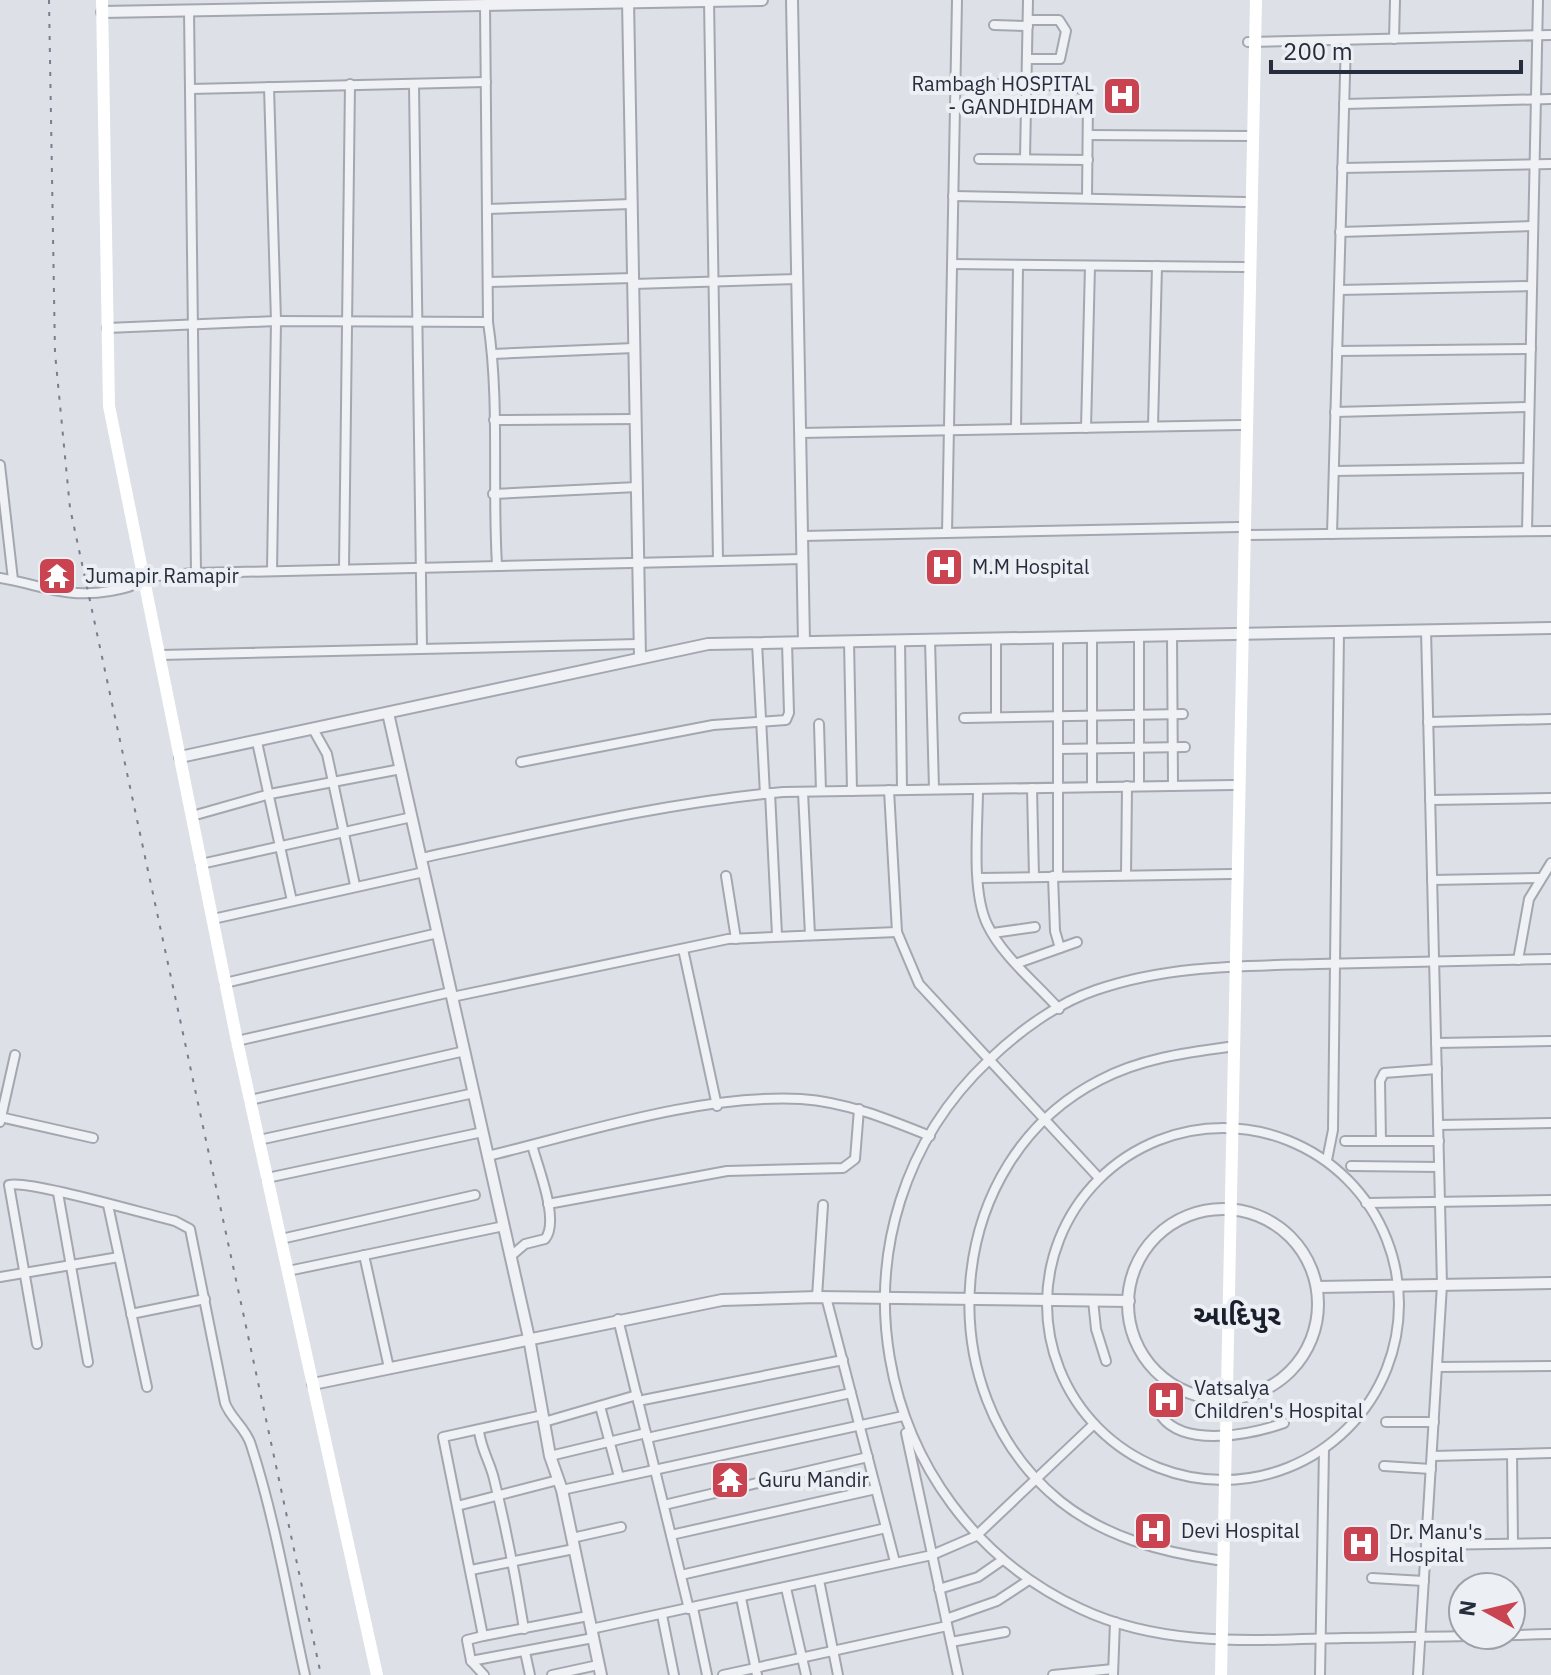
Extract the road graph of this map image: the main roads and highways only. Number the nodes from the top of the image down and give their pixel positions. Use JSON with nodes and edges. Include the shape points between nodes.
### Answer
{"nodes":[{"id":1,"x":1249,"y":0,"type":"edge"},
{"id":2,"x":1256,"y":0,"type":"edge"},
{"id":3,"x":102,"y":6,"type":"edge"},
{"id":4,"x":1252,"y":42,"type":"junction"},
{"id":5,"x":1248,"y":136,"type":"junction"},
{"id":6,"x":1242,"y":531,"type":"junction"},
{"id":7,"x":1240,"y":634,"type":"junction"},
{"id":8,"x":1233,"y":966,"type":"junction"},
{"id":9,"x":1229,"y":1128,"type":"junction"},
{"id":10,"x":1222,"y":1479,"type":"junction"},
{"id":11,"x":1218,"y":1641,"type":"junction"},
{"id":12,"x":377,"y":1675,"type":"edge"},
{"id":13,"x":1215,"y":1675,"type":"edge"},
{"id":14,"x":1221,"y":1675,"type":"edge"}],
"edges":[{"from":1,"to":4,"type":"main road"},
{"from":2,"to":4,"type":"main road"},
{"from":3,"to":12,"type":"main road","via":[[109,406],[237,1041]]},
{"from":4,"to":5,"type":"main road"},
{"from":5,"to":6,"type":"main road"},
{"from":5,"to":6,"type":"main road"},
{"from":6,"to":7,"type":"main road"},
{"from":7,"to":8,"type":"main road"},
{"from":7,"to":8,"type":"main road"},
{"from":8,"to":9,"type":"main road"},
{"from":8,"to":9,"type":"main road"},
{"from":9,"to":10,"type":"main road"},
{"from":10,"to":11,"type":"main road"},
{"from":10,"to":11,"type":"main road"},
{"from":11,"to":13,"type":"main road"},
{"from":11,"to":14,"type":"main road"}]}
